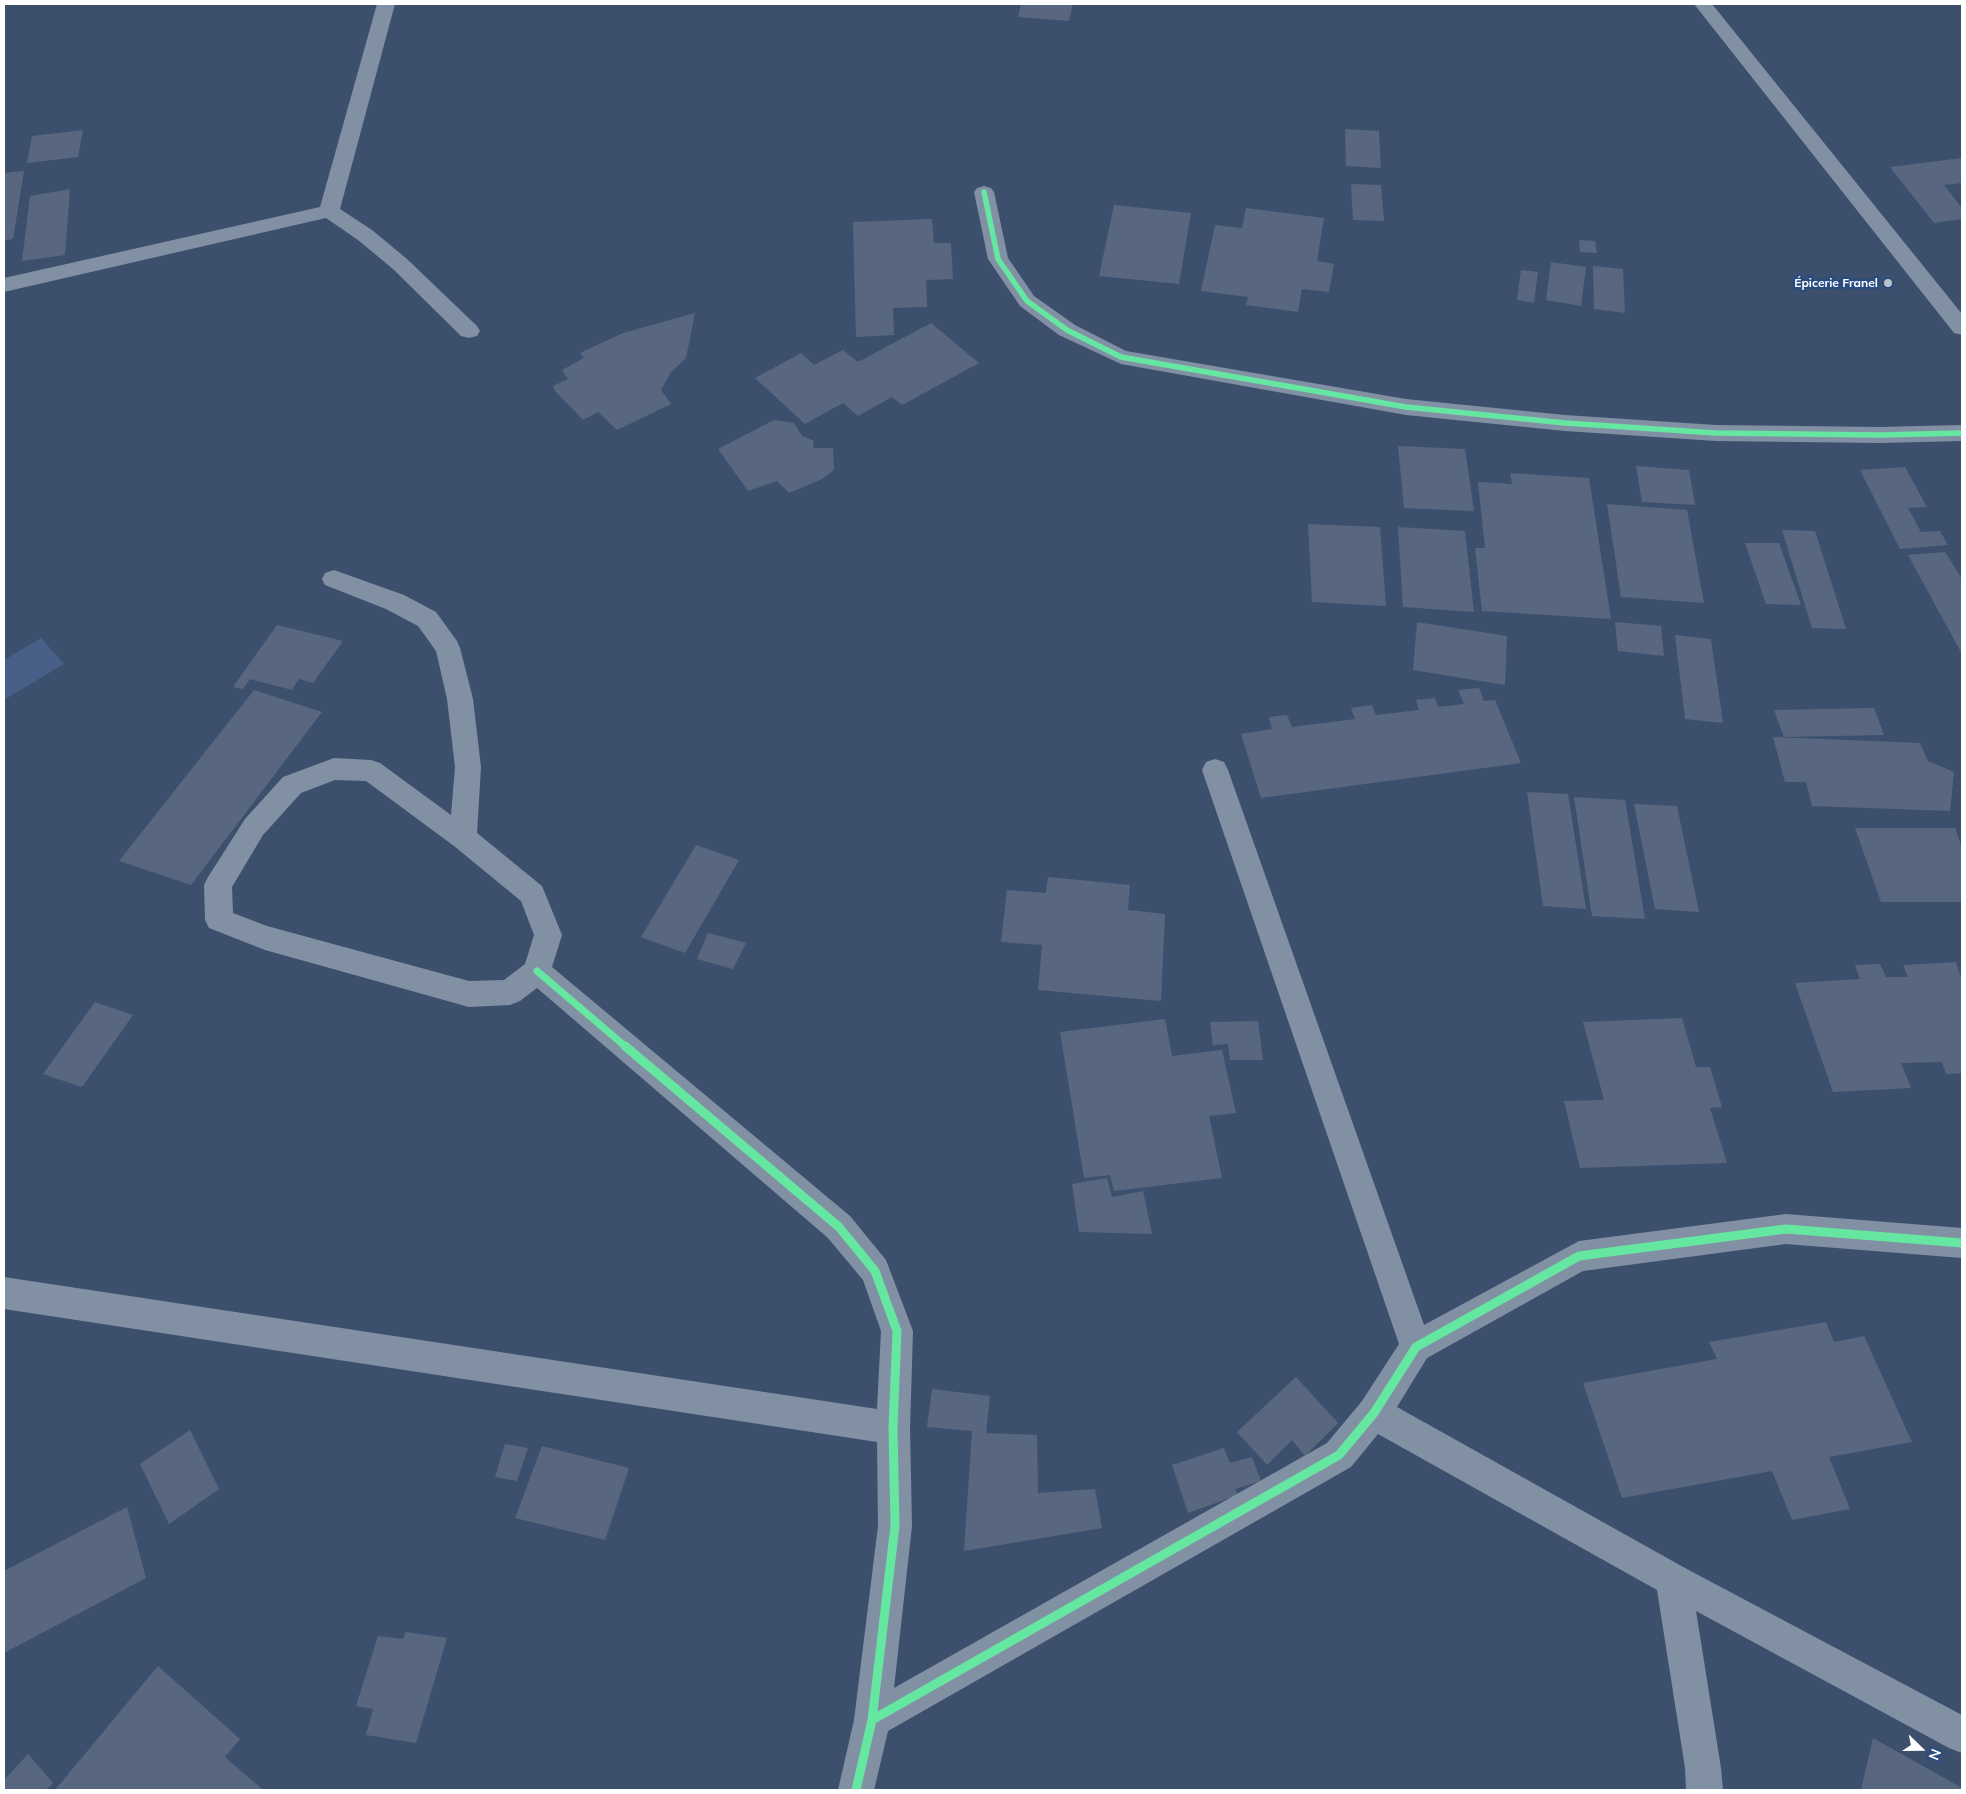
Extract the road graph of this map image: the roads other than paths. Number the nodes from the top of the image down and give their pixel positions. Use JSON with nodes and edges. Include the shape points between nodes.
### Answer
{"nodes":[{"id":1,"x":386,"y":4,"type":"edge"},
{"id":2,"x":1703,"y":4,"type":"edge"},
{"id":3,"x":984,"y":192,"type":"dead end"},
{"id":4,"x":329,"y":211,"type":"junction"},
{"id":5,"x":4,"y":285,"type":"edge"},
{"id":6,"x":1962,"y":328,"type":"edge"},
{"id":7,"x":469,"y":331,"type":"dead end"},
{"id":8,"x":1962,"y":432,"type":"edge"},
{"id":9,"x":334,"y":578,"type":"dead end"},
{"id":10,"x":1215,"y":770,"type":"dead end"},
{"id":11,"x":464,"y":838,"type":"junction"},
{"id":12,"x":536,"y":970,"type":"junction"},
{"id":13,"x":1962,"y":1243,"type":"edge"},
{"id":14,"x":4,"y":1293,"type":"edge"},
{"id":15,"x":1416,"y":1348,"type":"junction"},
{"id":16,"x":1374,"y":1413,"type":"junction"},
{"id":17,"x":893,"y":1428,"type":"junction"},
{"id":18,"x":1673,"y":1580,"type":"junction"},
{"id":19,"x":872,"y":1720,"type":"junction"},
{"id":20,"x":1962,"y":1735,"type":"edge"},
{"id":21,"x":856,"y":1790,"type":"edge"},
{"id":22,"x":1704,"y":1790,"type":"edge"}],
"edges":[{"from":1,"to":4,"type":"street"},
{"from":2,"to":6,"type":"street"},
{"from":3,"to":8,"type":"street","via":[[998,260],[1026,301],[1067,330],[1121,357],[1406,407],[1565,423],[1716,433],[1880,435]]},
{"from":4,"to":5,"type":"street"},
{"from":4,"to":7,"type":"street","via":[[400,264]]},
{"from":9,"to":11,"type":"street","via":[[395,602],[427,619],[448,648],[460,699],[468,767]]},
{"from":10,"to":15,"type":"street"},
{"from":11,"to":12,"type":"street","via":[[532,894],[548,935]]},
{"from":11,"to":12,"type":"street","via":[[371,771],[334,769],[292,785],[254,827],[218,885],[219,920],[265,938],[469,994],[510,992]]},
{"from":12,"to":17,"type":"street","via":[[839,1227],[875,1271],[897,1331]]},
{"from":13,"to":15,"type":"street","via":[[1786,1229],[1579,1256]]},
{"from":14,"to":17,"type":"street"},
{"from":15,"to":16,"type":"street"},
{"from":16,"to":18,"type":"street"},
{"from":16,"to":19,"type":"street","via":[[1339,1456]]},
{"from":17,"to":19,"type":"street","via":[[896,1526]]},
{"from":18,"to":20,"type":"street"},
{"from":18,"to":22,"type":"street"},
{"from":19,"to":21,"type":"street"}]}
